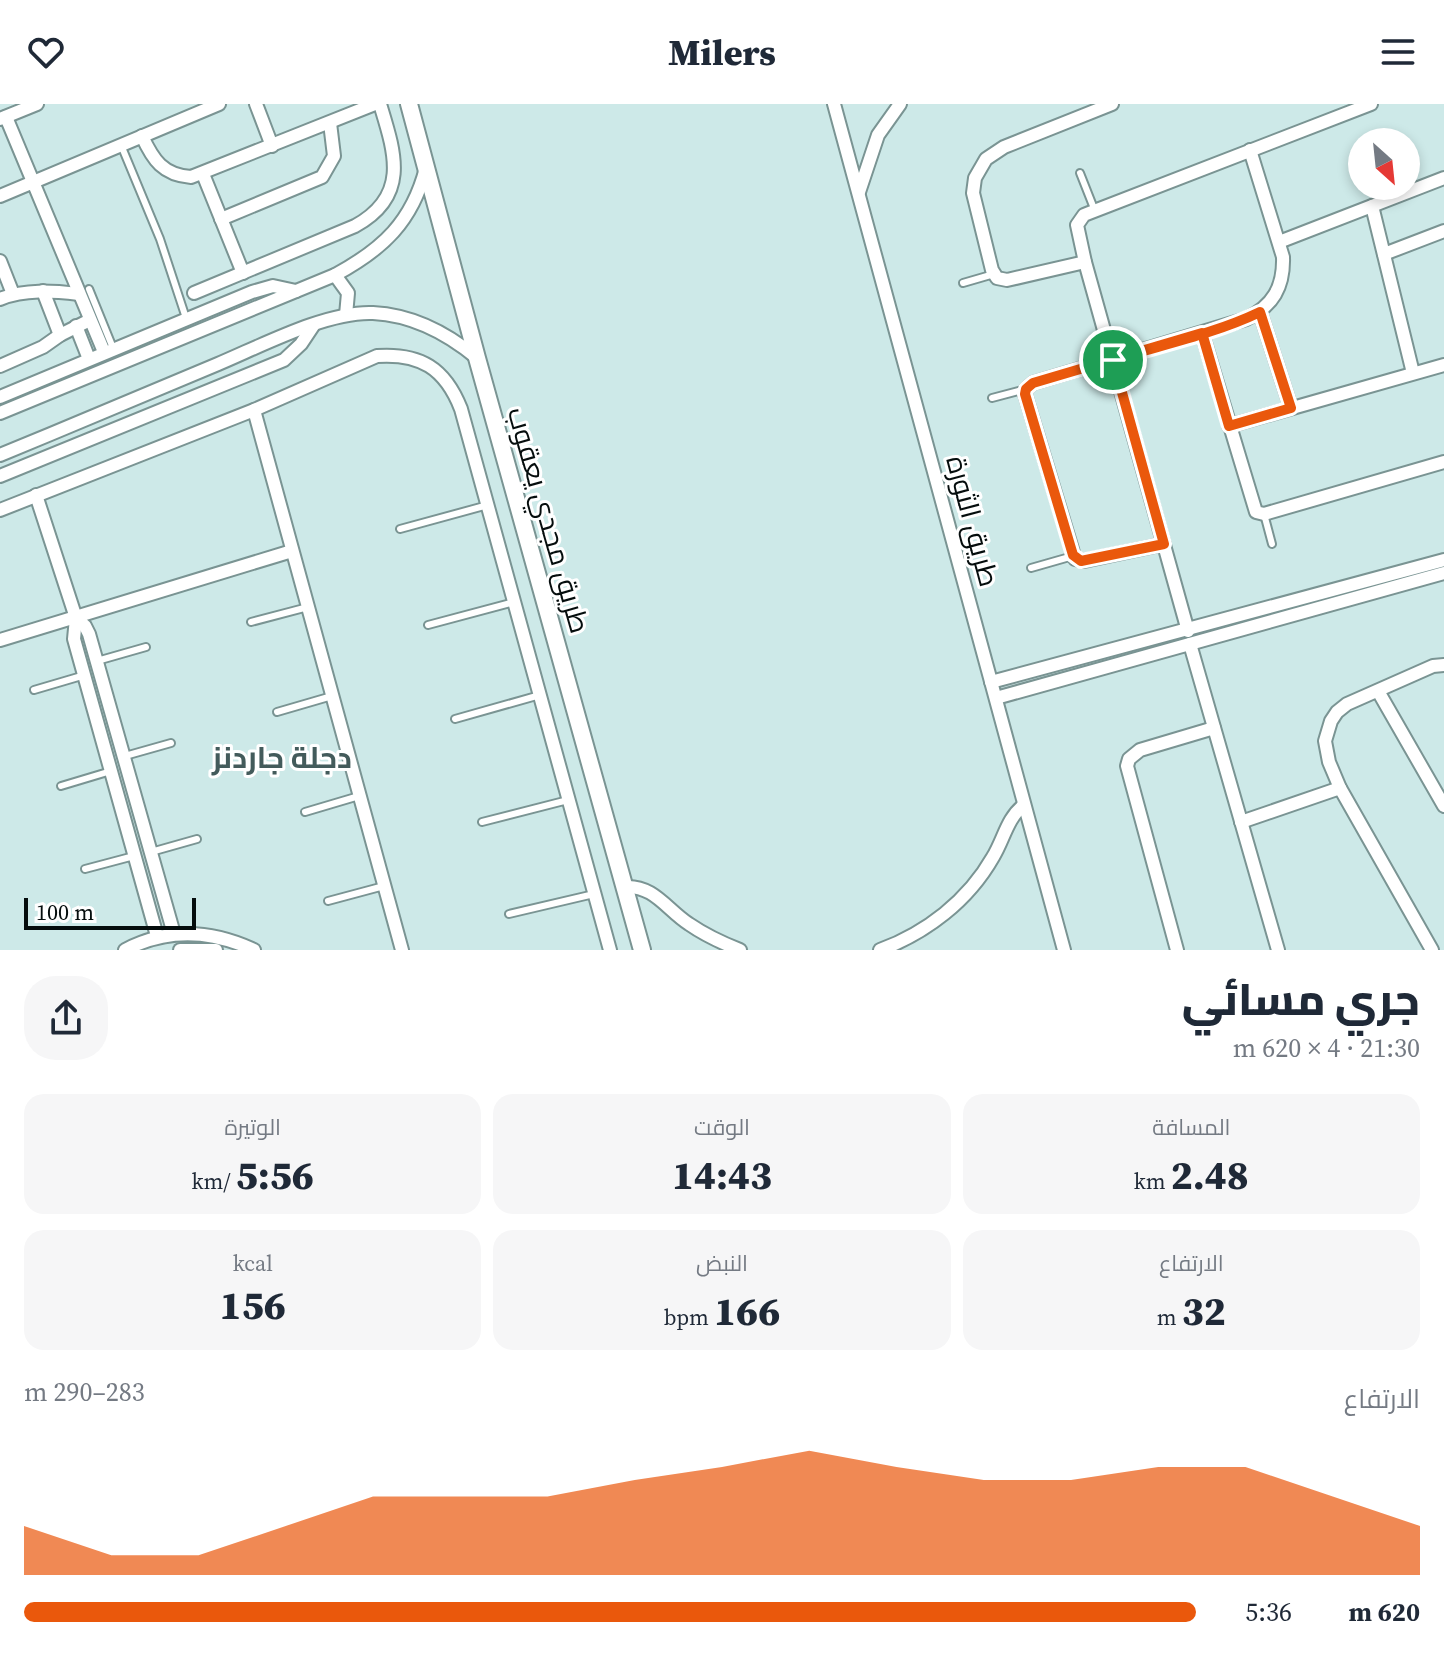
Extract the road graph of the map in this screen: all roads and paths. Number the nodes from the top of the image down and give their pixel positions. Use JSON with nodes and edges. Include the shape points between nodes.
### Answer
{"nodes":[{"id":1,"x":37,"y":104,"type":"edge"},
{"id":2,"x":256,"y":104,"type":"edge"},
{"id":3,"x":377,"y":104,"type":"edge"},
{"id":4,"x":409,"y":104,"type":"edge"},
{"id":5,"x":834,"y":104,"type":"edge"},
{"id":6,"x":900,"y":104,"type":"edge"},
{"id":7,"x":1112,"y":104,"type":"edge"},
{"id":8,"x":1371,"y":104,"type":"edge"},
{"id":9,"x":215,"y":105,"type":"edge"},
{"id":10,"x":1346,"y":108,"type":"edge"},
{"id":11,"x":3,"y":118,"type":"edge"},
{"id":12,"x":330,"y":123,"type":"junction"},
{"id":13,"x":142,"y":136,"type":"junction"},
{"id":14,"x":121,"y":145,"type":"junction"},
{"id":15,"x":272,"y":146,"type":"junction"},
{"id":16,"x":1250,"y":150,"type":"junction"},
{"id":17,"x":426,"y":166,"type":"junction"},
{"id":18,"x":1080,"y":173,"type":"dead end"},
{"id":19,"x":203,"y":174,"type":"junction"},
{"id":20,"x":1444,"y":178,"type":"edge"},
{"id":21,"x":33,"y":182,"type":"junction"},
{"id":22,"x":0,"y":196,"type":"edge"},
{"id":23,"x":858,"y":196,"type":"junction"},
{"id":24,"x":1372,"y":206,"type":"junction"},
{"id":25,"x":1095,"y":211,"type":"junction"},
{"id":26,"x":221,"y":219,"type":"junction"},
{"id":27,"x":1444,"y":231,"type":"edge"},
{"id":28,"x":1279,"y":242,"type":"junction"},
{"id":29,"x":1384,"y":254,"type":"junction"},
{"id":30,"x":1085,"y":262,"type":"junction"},
{"id":31,"x":0,"y":263,"type":"edge"},
{"id":32,"x":243,"y":273,"type":"junction"},
{"id":33,"x":994,"y":274,"type":"junction"},
{"id":34,"x":335,"y":275,"type":"junction"},
{"id":35,"x":963,"y":283,"type":"dead end"},
{"id":36,"x":43,"y":291,"type":"junction"},
{"id":37,"x":296,"y":291,"type":"junction"},
{"id":38,"x":84,"y":292,"type":"junction"},
{"id":39,"x":194,"y":293,"type":"dead end"},
{"id":40,"x":13,"y":294,"type":"junction"},
{"id":41,"x":0,"y":299,"type":"edge"},
{"id":42,"x":1260,"y":312,"type":"junction"},
{"id":43,"x":346,"y":315,"type":"junction"},
{"id":44,"x":186,"y":318,"type":"junction"},
{"id":45,"x":90,"y":320,"type":"junction"},
{"id":46,"x":76,"y":326,"type":"junction"},
{"id":47,"x":313,"y":326,"type":"junction"},
{"id":48,"x":1202,"y":333,"type":"junction"},
{"id":49,"x":60,"y":335,"type":"junction"},
{"id":50,"x":109,"y":350,"type":"junction"},
{"id":51,"x":477,"y":358,"type":"junction"},
{"id":52,"x":89,"y":359,"type":"junction"},
{"id":53,"x":1113,"y":360,"type":"junction"},
{"id":54,"x":1444,"y":365,"type":"edge"},
{"id":55,"x":0,"y":366,"type":"edge"},
{"id":56,"x":1413,"y":373,"type":"junction"},
{"id":57,"x":1026,"y":389,"type":"junction"},
{"id":58,"x":0,"y":397,"type":"edge"},
{"id":59,"x":992,"y":398,"type":"dead end"},
{"id":60,"x":1291,"y":408,"type":"junction"},
{"id":61,"x":1,"y":410,"type":"edge"},
{"id":62,"x":254,"y":410,"type":"junction"},
{"id":63,"x":1229,"y":426,"type":"junction"},
{"id":64,"x":0,"y":455,"type":"edge"},
{"id":65,"x":1444,"y":462,"type":"edge"},
{"id":66,"x":0,"y":476,"type":"edge"},
{"id":67,"x":36,"y":495,"type":"junction"},
{"id":68,"x":488,"y":505,"type":"junction"},
{"id":69,"x":0,"y":510,"type":"edge"},
{"id":70,"x":1264,"y":514,"type":"junction"},
{"id":71,"x":400,"y":529,"type":"dead end"},
{"id":72,"x":1164,"y":544,"type":"junction"},
{"id":73,"x":1272,"y":544,"type":"dead end"},
{"id":74,"x":292,"y":551,"type":"junction"},
{"id":75,"x":1073,"y":556,"type":"junction"},
{"id":76,"x":1444,"y":560,"type":"edge"},
{"id":77,"x":1031,"y":568,"type":"dead end"},
{"id":78,"x":1444,"y":573,"type":"edge"},
{"id":79,"x":514,"y":602,"type":"junction"},
{"id":80,"x":308,"y":607,"type":"junction"},
{"id":81,"x":76,"y":618,"type":"junction"},
{"id":82,"x":251,"y":622,"type":"dead end"},
{"id":83,"x":428,"y":625,"type":"dead end"},
{"id":84,"x":1189,"y":637,"type":"junction"},
{"id":85,"x":0,"y":640,"type":"edge"},
{"id":86,"x":146,"y":647,"type":"dead end"},
{"id":87,"x":97,"y":661,"type":"junction"},
{"id":88,"x":1444,"y":665,"type":"edge"},
{"id":89,"x":85,"y":675,"type":"junction"},
{"id":90,"x":991,"y":682,"type":"junction"},
{"id":91,"x":34,"y":690,"type":"dead end"},
{"id":92,"x":1378,"y":691,"type":"junction"},
{"id":93,"x":540,"y":695,"type":"junction"},
{"id":94,"x":332,"y":696,"type":"junction"},
{"id":95,"x":996,"y":698,"type":"junction"},
{"id":96,"x":277,"y":712,"type":"dead end"},
{"id":97,"x":455,"y":719,"type":"dead end"},
{"id":98,"x":1214,"y":728,"type":"junction"},
{"id":99,"x":171,"y":743,"type":"dead end"},
{"id":100,"x":124,"y":756,"type":"junction"},
{"id":101,"x":111,"y":771,"type":"junction"},
{"id":102,"x":61,"y":786,"type":"dead end"},
{"id":103,"x":1340,"y":788,"type":"junction"},
{"id":104,"x":359,"y":796,"type":"junction"},
{"id":105,"x":568,"y":800,"type":"junction"},
{"id":106,"x":1024,"y":805,"type":"junction"},
{"id":107,"x":1444,"y":806,"type":"edge"},
{"id":108,"x":305,"y":812,"type":"dead end"},
{"id":109,"x":482,"y":822,"type":"dead end"},
{"id":110,"x":1241,"y":822,"type":"junction"},
{"id":111,"x":197,"y":839,"type":"dead end"},
{"id":112,"x":150,"y":852,"type":"junction"},
{"id":113,"x":134,"y":856,"type":"junction"},
{"id":114,"x":85,"y":869,"type":"dead end"},
{"id":115,"x":384,"y":886,"type":"junction"},
{"id":116,"x":625,"y":887,"type":"junction"},
{"id":117,"x":594,"y":894,"type":"junction"},
{"id":118,"x":328,"y":901,"type":"dead end"},
{"id":119,"x":509,"y":914,"type":"dead end"},
{"id":120,"x":166,"y":935,"type":"junction"},
{"id":121,"x":209,"y":949,"type":"edge"},
{"id":122,"x":125,"y":950,"type":"edge"},
{"id":123,"x":169,"y":950,"type":"edge"},
{"id":124,"x":180,"y":950,"type":"edge"},
{"id":125,"x":254,"y":950,"type":"edge"},
{"id":126,"x":402,"y":950,"type":"edge"},
{"id":127,"x":610,"y":950,"type":"edge"},
{"id":128,"x":642,"y":950,"type":"edge"},
{"id":129,"x":740,"y":950,"type":"edge"},
{"id":130,"x":880,"y":950,"type":"edge"},
{"id":131,"x":1064,"y":950,"type":"edge"},
{"id":132,"x":1177,"y":950,"type":"edge"},
{"id":133,"x":1278,"y":950,"type":"edge"},
{"id":134,"x":1432,"y":950,"type":"edge"}],
"edges":[{"from":1,"to":11,"type":"street"},
{"from":2,"to":15,"type":"street"},
{"from":3,"to":12,"type":"street"},
{"from":3,"to":32,"type":"street","via":[[393,146],[395,168],[380,207],[355,226]]},
{"from":4,"to":17,"type":"street","name":"طريق مجدي يعقوب"},
{"from":5,"to":23,"type":"street","name":"طريق الثورة"},
{"from":6,"to":23,"type":"street","via":[[878,135]]},
{"from":7,"to":33,"type":"street","via":[[986,159],[973,193]]},
{"from":8,"to":10,"type":"street"},
{"from":9,"to":13,"type":"street"},
{"from":10,"to":16,"type":"street"},
{"from":11,"to":21,"type":"street"},
{"from":12,"to":15,"type":"street"},
{"from":12,"to":26,"type":"street","via":[[334,156],[322,177]]},
{"from":13,"to":14,"type":"street"},
{"from":13,"to":19,"type":"street","via":[[166,172]]},
{"from":14,"to":21,"type":"street"},
{"from":14,"to":44,"type":"lane"},
{"from":15,"to":19,"type":"street"},
{"from":16,"to":25,"type":"street"},
{"from":16,"to":28,"type":"street"},
{"from":17,"to":34,"type":"street","via":[[420,190],[397,229],[378,249]]},
{"from":17,"to":51,"type":"street","name":"طريق مجدي يعقوب"},
{"from":18,"to":25,"type":"lane"},
{"from":19,"to":26,"type":"street"},
{"from":20,"to":24,"type":"street"},
{"from":21,"to":22,"type":"street"},
{"from":21,"to":38,"type":"street"},
{"from":23,"to":90,"type":"street","name":"طريق الثورة"},
{"from":24,"to":28,"type":"street"},
{"from":24,"to":29,"type":"street"},
{"from":25,"to":30,"type":"street","via":[[1077,225]]},
{"from":26,"to":32,"type":"street"},
{"from":27,"to":29,"type":"street"},
{"from":28,"to":42,"type":"street","via":[[1284,273],[1280,288]]},
{"from":29,"to":56,"type":"street"},
{"from":30,"to":33,"type":"street","via":[[1007,280]]},
{"from":30,"to":53,"type":"street"},
{"from":31,"to":40,"type":"street"},
{"from":32,"to":39,"type":"street"},
{"from":33,"to":35,"type":"lane"},
{"from":34,"to":37,"type":"street"},
{"from":34,"to":43,"type":"street","via":[[348,293]]},
{"from":36,"to":38,"type":"street"},
{"from":36,"to":40,"type":"street"},
{"from":36,"to":49,"type":"street"},
{"from":37,"to":44,"type":"street","via":[[273,286]]},
{"from":37,"to":61,"type":"street"},
{"from":38,"to":45,"type":"street"},
{"from":38,"to":50,"type":"lane"},
{"from":40,"to":41,"type":"street"},
{"from":42,"to":48,"type":"street"},
{"from":42,"to":60,"type":"street"},
{"from":43,"to":47,"type":"street"},
{"from":43,"to":51,"type":"street","via":[[372,313],[417,322]]},
{"from":44,"to":50,"type":"street"},
{"from":45,"to":46,"type":"street"},
{"from":45,"to":50,"type":"street"},
{"from":46,"to":49,"type":"street"},
{"from":46,"to":52,"type":"street"},
{"from":47,"to":64,"type":"street"},
{"from":47,"to":66,"type":"street","via":[[284,360]]},
{"from":48,"to":53,"type":"street"},
{"from":48,"to":63,"type":"street"},
{"from":49,"to":55,"type":"street"},
{"from":50,"to":52,"type":"street"},
{"from":51,"to":116,"type":"street","name":"طريق مجدي يعقوب"},
{"from":52,"to":58,"type":"street"},
{"from":53,"to":57,"type":"street"},
{"from":53,"to":72,"type":"street"},
{"from":54,"to":56,"type":"street"},
{"from":56,"to":60,"type":"street"},
{"from":57,"to":59,"type":"lane"},
{"from":57,"to":75,"type":"street"},
{"from":60,"to":63,"type":"street"},
{"from":62,"to":67,"type":"street"},
{"from":62,"to":68,"type":"street","via":[[377,356],[413,358],[430,365],[454,392]]},
{"from":62,"to":74,"type":"street"},
{"from":63,"to":70,"type":"street","via":[[1254,509]]},
{"from":65,"to":70,"type":"street"},
{"from":67,"to":69,"type":"street"},
{"from":67,"to":81,"type":"street"},
{"from":68,"to":71,"type":"lane"},
{"from":68,"to":79,"type":"street"},
{"from":70,"to":73,"type":"lane"},
{"from":72,"to":75,"type":"street","via":[[1084,561]]},
{"from":72,"to":84,"type":"street"},
{"from":74,"to":80,"type":"street"},
{"from":74,"to":81,"type":"street"},
{"from":75,"to":77,"type":"lane"},
{"from":76,"to":84,"type":"street"},
{"from":78,"to":84,"type":"street"},
{"from":79,"to":83,"type":"lane"},
{"from":79,"to":93,"type":"street"},
{"from":80,"to":82,"type":"lane"},
{"from":80,"to":94,"type":"street"},
{"from":81,"to":85,"type":"street"},
{"from":81,"to":87,"type":"street","via":[[85,626]]},
{"from":81,"to":89,"type":"street","via":[[74,639]]},
{"from":84,"to":90,"type":"street"},
{"from":84,"to":95,"type":"street"},
{"from":84,"to":98,"type":"street"},
{"from":86,"to":87,"type":"lane"},
{"from":87,"to":100,"type":"street"},
{"from":88,"to":92,"type":"street"},
{"from":89,"to":91,"type":"lane"},
{"from":89,"to":101,"type":"street"},
{"from":90,"to":95,"type":"street","name":"طريق الثورة"},
{"from":92,"to":103,"type":"street","via":[[1347,704],[1327,730],[1326,752]]},
{"from":92,"to":107,"type":"street"},
{"from":93,"to":97,"type":"lane"},
{"from":93,"to":105,"type":"street"},
{"from":94,"to":96,"type":"lane"},
{"from":94,"to":104,"type":"street"},
{"from":95,"to":106,"type":"street","name":"طريق الثورة"},
{"from":98,"to":110,"type":"street"},
{"from":98,"to":132,"type":"street","via":[[1140,750],[1127,766]]},
{"from":99,"to":100,"type":"lane"},
{"from":100,"to":112,"type":"street"},
{"from":101,"to":102,"type":"lane"},
{"from":101,"to":113,"type":"street"},
{"from":103,"to":110,"type":"street"},
{"from":103,"to":134,"type":"street"},
{"from":104,"to":108,"type":"lane"},
{"from":104,"to":115,"type":"street"},
{"from":105,"to":109,"type":"lane"},
{"from":105,"to":117,"type":"street"},
{"from":106,"to":130,"type":"street","via":[[965,895],[932,924]]},
{"from":106,"to":131,"type":"street","name":"طريق الثورة"},
{"from":110,"to":133,"type":"street"},
{"from":111,"to":112,"type":"lane"},
{"from":112,"to":120,"type":"street"},
{"from":113,"to":114,"type":"lane"},
{"from":113,"to":120,"type":"street"},
{"from":115,"to":118,"type":"lane"},
{"from":115,"to":126,"type":"street"},
{"from":116,"to":128,"type":"street","name":"طريق مجدي يعقوب"},
{"from":116,"to":129,"type":"street","via":[[649,891],[687,923]]},
{"from":117,"to":119,"type":"lane"},
{"from":117,"to":127,"type":"street"},
{"from":120,"to":122,"type":"street"},
{"from":120,"to":123,"type":"street"},
{"from":120,"to":125,"type":"street","via":[[224,938]]},
{"from":121,"to":124,"type":"street"}]}
